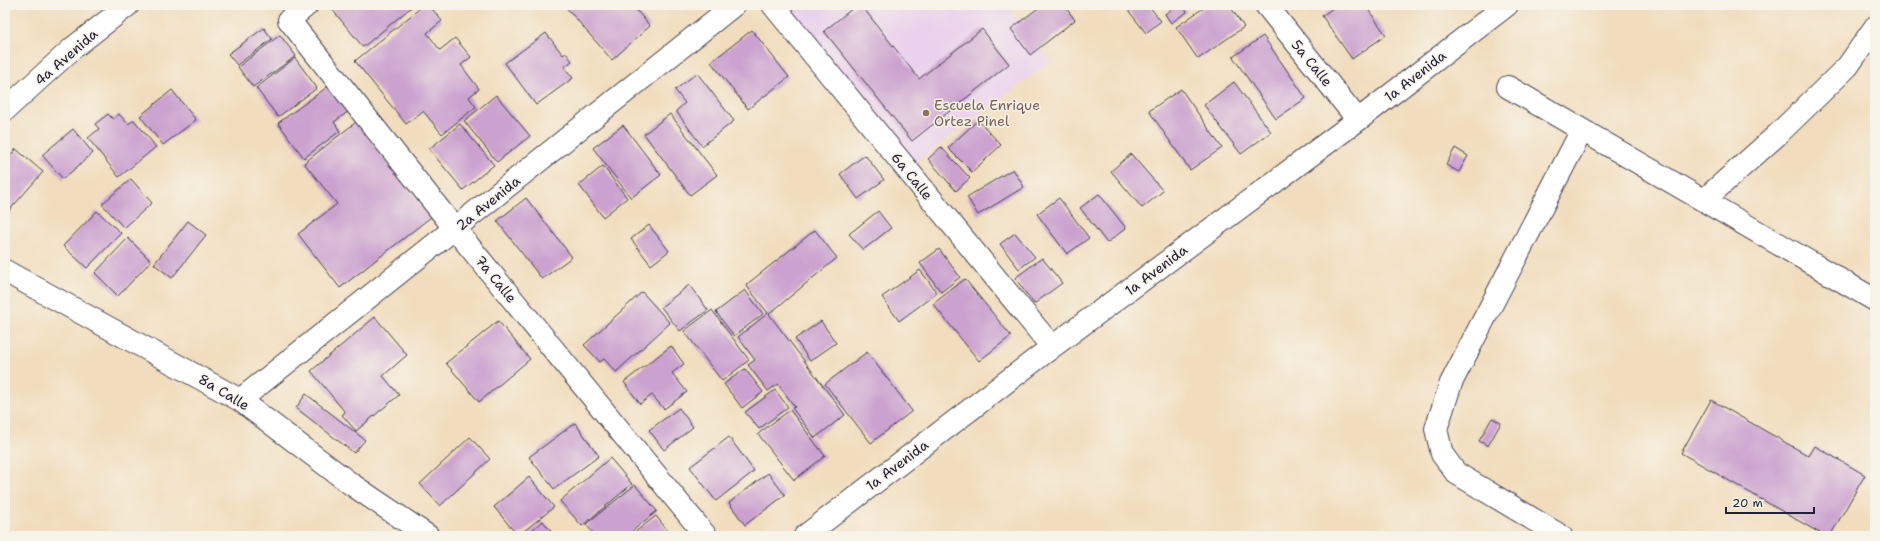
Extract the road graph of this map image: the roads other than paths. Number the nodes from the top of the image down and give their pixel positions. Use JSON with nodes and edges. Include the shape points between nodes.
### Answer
{"nodes":[{"id":1,"x":128,"y":5,"type":"edge"},
{"id":2,"x":307,"y":5,"type":"edge"},
{"id":3,"x":734,"y":5,"type":"edge"},
{"id":4,"x":773,"y":5,"type":"edge"},
{"id":5,"x":1266,"y":5,"type":"edge"},
{"id":6,"x":1507,"y":5,"type":"edge"},
{"id":7,"x":1875,"y":27,"type":"edge"},
{"id":8,"x":1508,"y":87,"type":"dead end"},
{"id":9,"x":5,"y":110,"type":"edge"},
{"id":10,"x":1358,"y":120,"type":"junction"},
{"id":11,"x":1582,"y":130,"type":"junction"},
{"id":12,"x":1704,"y":200,"type":"junction"},
{"id":13,"x":455,"y":229,"type":"junction"},
{"id":14,"x":5,"y":271,"type":"edge"},
{"id":15,"x":1875,"y":300,"type":"edge"},
{"id":16,"x":1052,"y":347,"type":"junction"},
{"id":17,"x":240,"y":400,"type":"junction"},
{"id":18,"x":428,"y":536,"type":"edge"},
{"id":19,"x":706,"y":536,"type":"edge"},
{"id":20,"x":805,"y":536,"type":"edge"},
{"id":21,"x":1561,"y":536,"type":"edge"}],
"edges":[{"from":1,"to":9,"type":"street","name":"4a Avenida","via":[[73,48]]},
{"from":2,"to":13,"type":"street","name":"7a Calle","via":[[289,20]]},
{"from":3,"to":13,"type":"street","name":"2a Avenida"},
{"from":4,"to":16,"type":"street","name":"6a Calle"},
{"from":5,"to":10,"type":"street","name":"5a Calle"},
{"from":6,"to":10,"type":"street","name":"1a Avenida"},
{"from":7,"to":12,"type":"street","via":[[1848,66],[1778,135]]},
{"from":8,"to":11,"type":"street"},
{"from":10,"to":16,"type":"street","name":"1a Avenida"},
{"from":11,"to":12,"type":"street"},
{"from":11,"to":21,"type":"street","via":[[1451,383],[1436,429],[1442,454],[1456,473]]},
{"from":12,"to":15,"type":"street"},
{"from":13,"to":17,"type":"street","name":"2a Avenida"},
{"from":13,"to":19,"type":"street","name":"7a Calle"},
{"from":14,"to":17,"type":"street","name":"8a Calle"},
{"from":16,"to":20,"type":"street","name":"1a Avenida"},
{"from":17,"to":18,"type":"street","name":"8a Calle","via":[[350,484]]}]}
